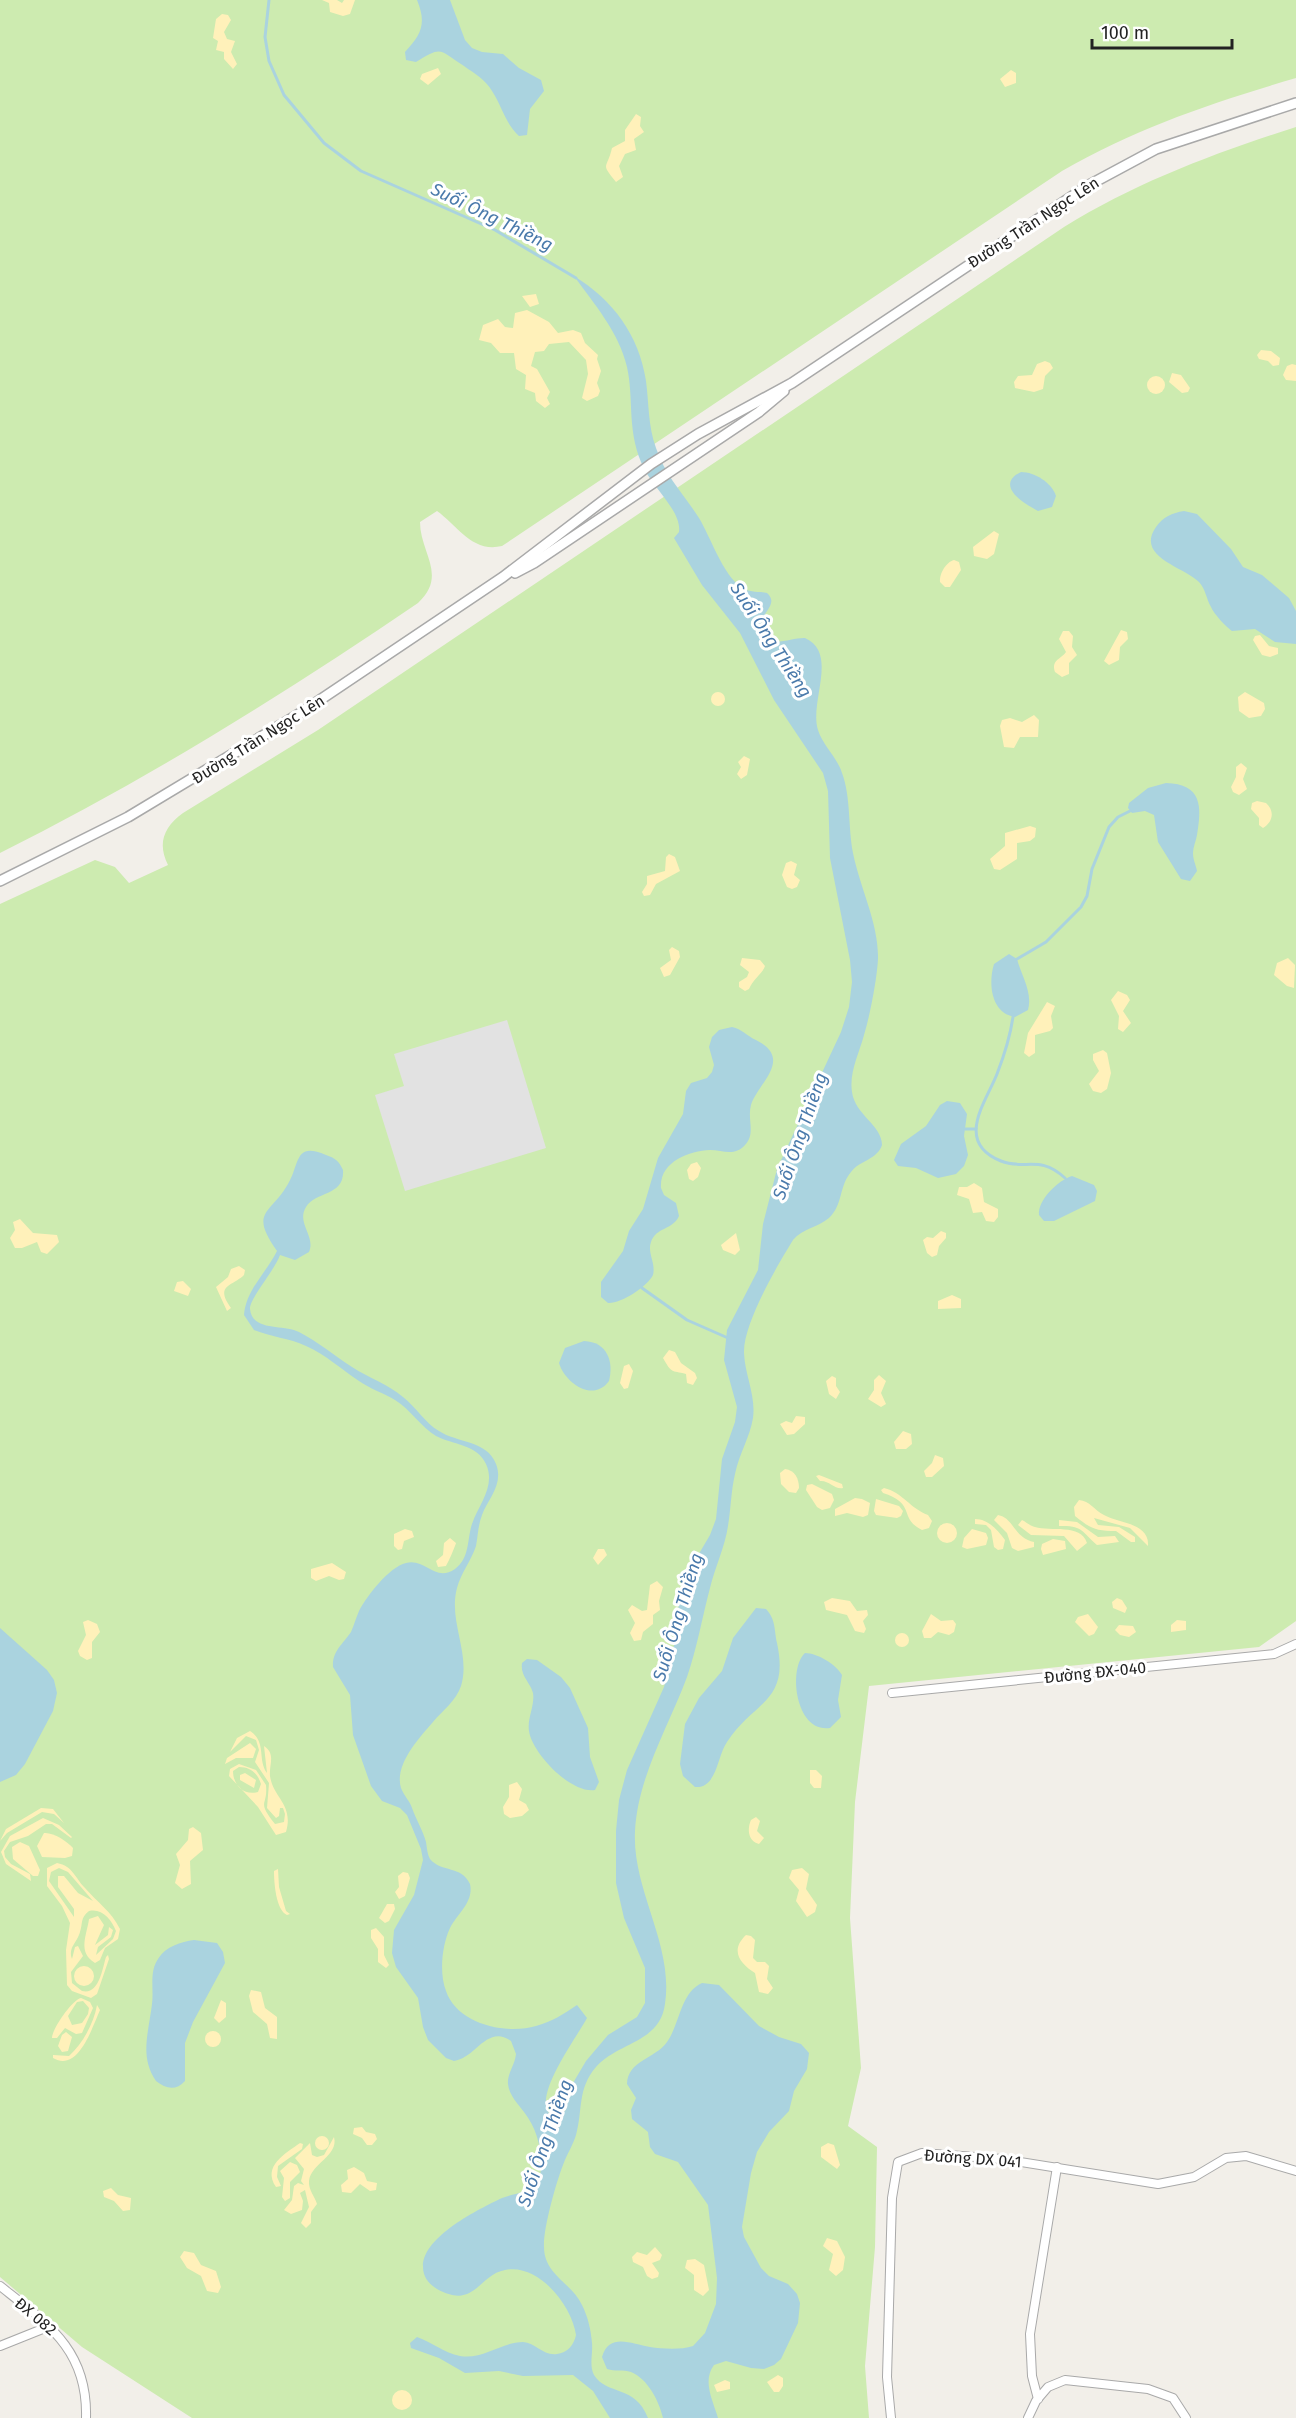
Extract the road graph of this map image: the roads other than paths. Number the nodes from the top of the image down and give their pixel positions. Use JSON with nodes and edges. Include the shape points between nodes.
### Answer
{"nodes":[{"id":1,"x":1296,"y":103,"type":"edge"},
{"id":2,"x":792,"y":383,"type":"junction"},
{"id":3,"x":503,"y":577,"type":"junction"},
{"id":4,"x":0,"y":881,"type":"edge"},
{"id":5,"x":1296,"y":1644,"type":"edge"},
{"id":6,"x":891,"y":1693,"type":"dead end"},
{"id":7,"x":1057,"y":2167,"type":"junction"},
{"id":8,"x":1296,"y":2171,"type":"edge"},
{"id":9,"x":0,"y":2286,"type":"edge"},
{"id":10,"x":50,"y":2326,"type":"junction"},
{"id":11,"x":0,"y":2346,"type":"edge"},
{"id":12,"x":1038,"y":2399,"type":"junction"},
{"id":13,"x":86,"y":2418,"type":"edge"},
{"id":14,"x":891,"y":2418,"type":"edge"},
{"id":15,"x":1028,"y":2418,"type":"edge"},
{"id":16,"x":1186,"y":2418,"type":"edge"}],
"edges":[{"from":1,"to":2,"type":"street","name":"Đường Trần Ngọc Lên","via":[[1172,143],[1102,176]]},
{"from":2,"to":3,"type":"street","name":"Đường Trần Ngọc Lên","via":[[640,471]]},
{"from":2,"to":3,"type":"street","name":"Đường Trần Ngọc Lên","via":[[759,412],[534,563]]},
{"from":3,"to":4,"type":"street","name":"Đường Trần Ngọc Lên","via":[[222,763],[129,816]]},
{"from":5,"to":6,"type":"street","name":"Đường ĐX-040","via":[[1274,1654]]},
{"from":7,"to":8,"type":"street","name":"Đường DX 041","via":[[1158,2184],[1194,2177],[1226,2158],[1246,2156]]},
{"from":7,"to":12,"type":"street","via":[[1030,2334],[1032,2376]]},
{"from":7,"to":14,"type":"street","name":"Đường DX 041","via":[[922,2153],[898,2162],[892,2198],[887,2377]]},
{"from":9,"to":10,"type":"street","name":"ĐX 082"},
{"from":10,"to":11,"type":"street"},
{"from":10,"to":13,"type":"street","name":"ĐX 082","via":[[79,2369]]},
{"from":12,"to":15,"type":"street"},
{"from":12,"to":16,"type":"street","via":[[1048,2387],[1065,2380],[1090,2381],[1148,2389],[1173,2397]]}]}
